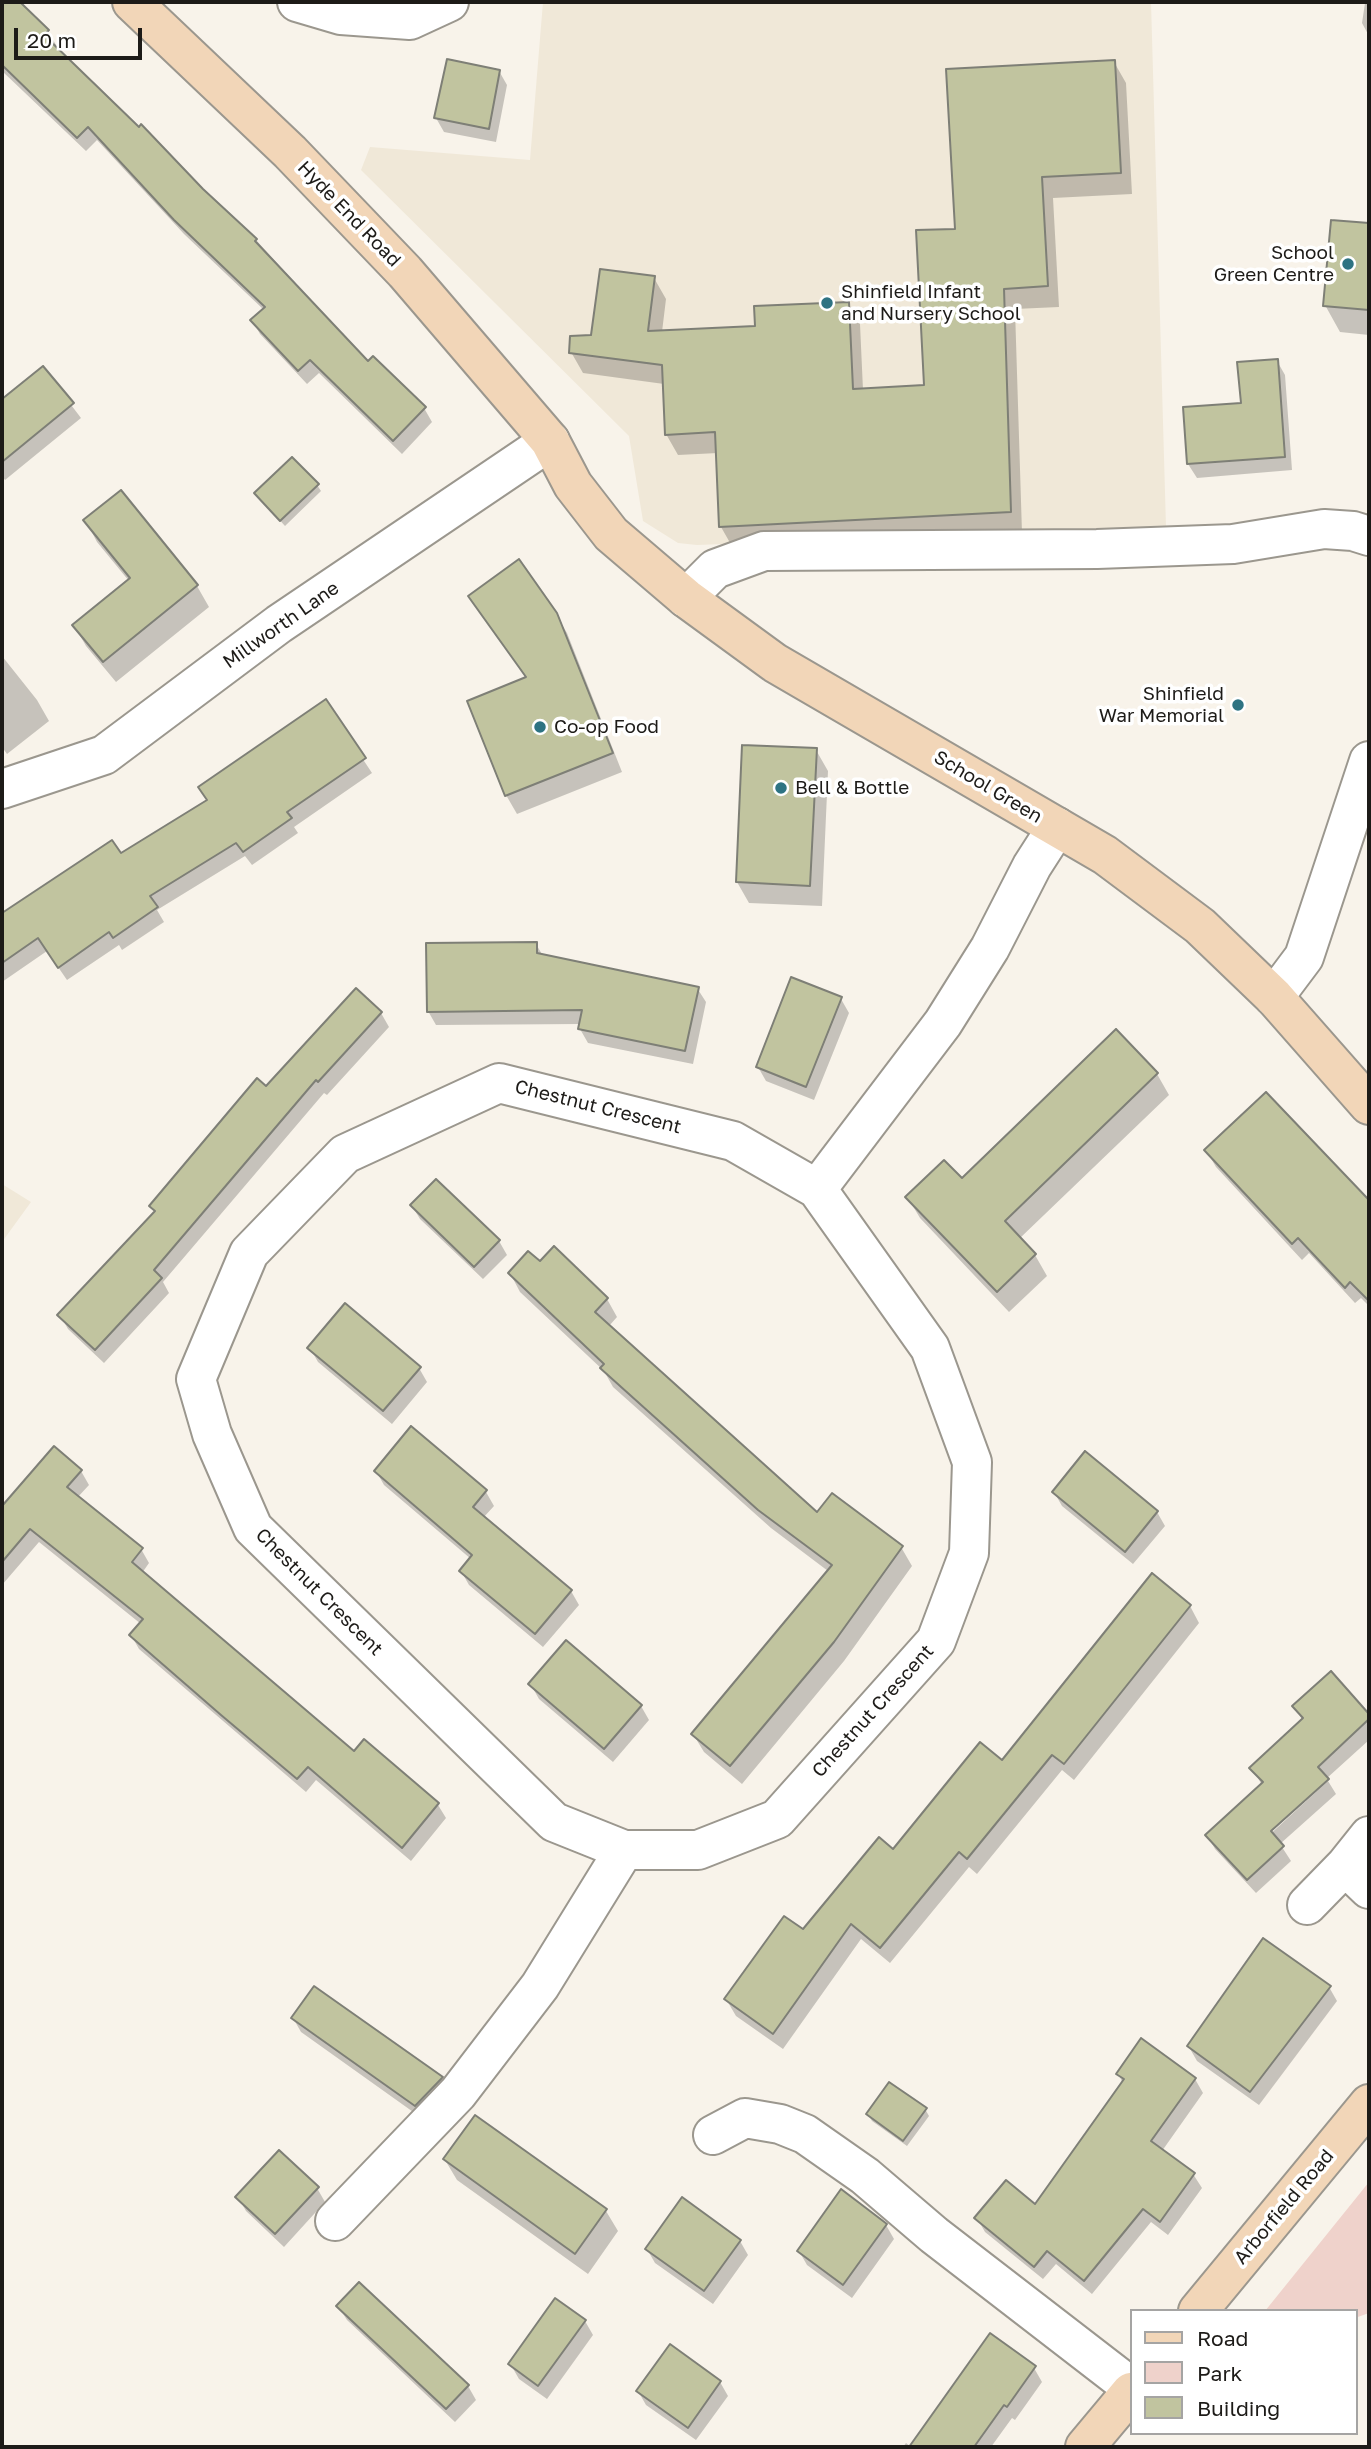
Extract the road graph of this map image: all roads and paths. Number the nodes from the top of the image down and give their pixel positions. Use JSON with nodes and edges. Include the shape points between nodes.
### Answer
{"nodes":[{"id":1,"x":132,"y":2,"type":"edge"},
{"id":2,"x":297,"y":2,"type":"edge"},
{"id":3,"x":449,"y":2,"type":"edge"},
{"id":4,"x":550,"y":441,"type":"junction"},
{"id":5,"x":1369,"y":536,"type":"edge"},
{"id":6,"x":686,"y":598,"type":"junction"},
{"id":7,"x":1369,"y":761,"type":"edge"},
{"id":8,"x":2,"y":789,"type":"edge"},
{"id":9,"x":1057,"y":828,"type":"junction"},
{"id":10,"x":1274,"y":997,"type":"junction"},
{"id":11,"x":1369,"y":1105,"type":"edge"},
{"id":12,"x":817,"y":1189,"type":"junction"},
{"id":13,"x":1369,"y":1836,"type":"edge"},
{"id":14,"x":624,"y":1850,"type":"junction"},
{"id":15,"x":1357,"y":1877,"type":"edge"},
{"id":16,"x":1307,"y":1905,"type":"dead end"},
{"id":17,"x":1369,"y":2104,"type":"edge"},
{"id":18,"x":713,"y":2135,"type":"dead end"},
{"id":19,"x":335,"y":2221,"type":"dead end"},
{"id":20,"x":1200,"y":2309,"type":"edge"},
{"id":21,"x":1130,"y":2388,"type":"edge"},
{"id":22,"x":1130,"y":2390,"type":"edge"},
{"id":23,"x":1086,"y":2447,"type":"edge"}],
"edges":[{"from":1,"to":4,"type":"main road","name":"Hyde End Road","via":[[290,152],[405,272]]},
{"from":2,"to":3,"type":"street","via":[[341,15],[410,20]]},
{"from":4,"to":6,"type":"main road","name":"School Green","via":[[573,485],[611,534]]},
{"from":4,"to":8,"type":"street","name":"Millworth Lane","via":[[279,624],[104,755]]},
{"from":5,"to":6,"type":"street","via":[[1324,529],[1233,544],[764,551],[715,569]]},
{"from":6,"to":9,"type":"main road","name":"School Green","via":[[775,663]]},
{"from":7,"to":10,"type":"street","via":[[1304,957]]},
{"from":9,"to":10,"type":"main road","name":"School Green","via":[[1105,855],[1200,926]]},
{"from":9,"to":12,"type":"street","via":[[943,1023]]},
{"from":10,"to":11,"type":"main road","name":"School Green"},
{"from":12,"to":14,"type":"street","name":"Chestnut Crescent","via":[[930,1348],[972,1462],[970,1553],[936,1641],[777,1819],[698,1850]]},
{"from":12,"to":14,"type":"street","name":"Chestnut Crescent","via":[[733,1140],[499,1083],[345,1154],[249,1253],[196,1379],[212,1434],[253,1528],[554,1822]]},
{"from":13,"to":15,"type":"street"},
{"from":14,"to":19,"type":"street","via":[[540,1986],[458,2093]]},
{"from":15,"to":16,"type":"street"},
{"from":17,"to":20,"type":"main road","name":"Arborfield Road"},
{"from":18,"to":21,"type":"street","via":[[745,2118],[805,2134],[865,2176]]},
{"from":22,"to":23,"type":"main road"}]}
